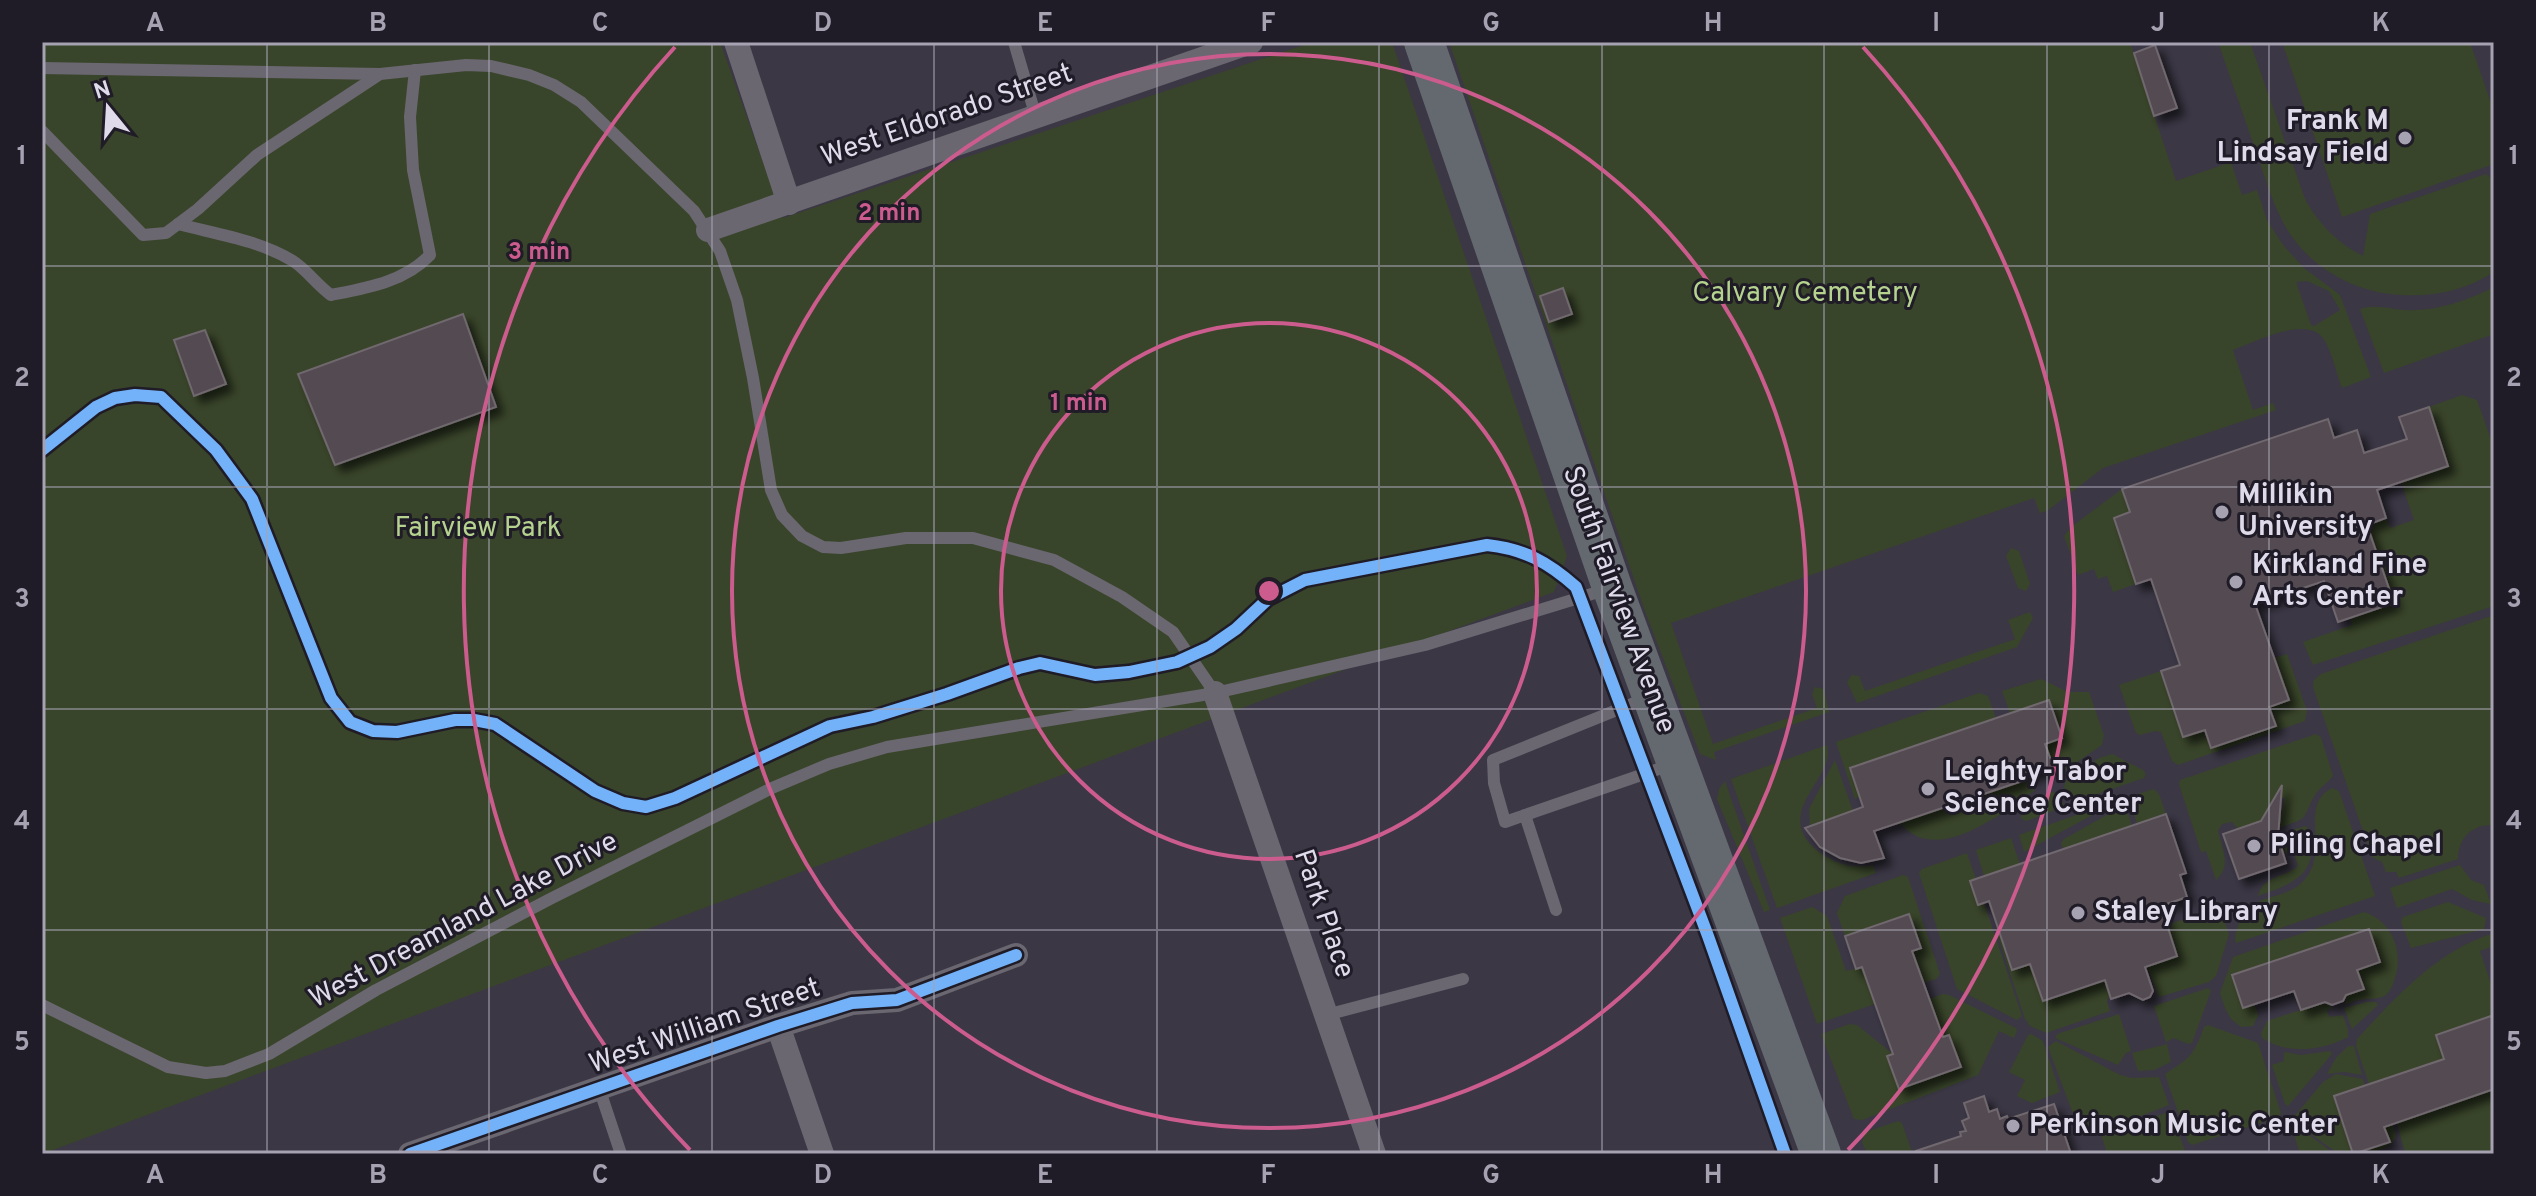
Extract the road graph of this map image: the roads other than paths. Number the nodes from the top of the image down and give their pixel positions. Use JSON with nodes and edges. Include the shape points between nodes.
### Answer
{"nodes":[{"id":1,"x":736,"y":42,"type":"edge"},
{"id":2,"x":1014,"y":42,"type":"edge"},
{"id":3,"x":1251,"y":42,"type":"edge"},
{"id":4,"x":1424,"y":42,"type":"edge"},
{"id":5,"x":42,"y":68,"type":"edge"},
{"id":6,"x":415,"y":70,"type":"junction"},
{"id":7,"x":380,"y":74,"type":"junction"},
{"id":8,"x":1036,"y":117,"type":"junction"},
{"id":9,"x":42,"y":131,"type":"edge"},
{"id":10,"x":789,"y":203,"type":"junction"},
{"id":11,"x":178,"y":224,"type":"junction"},
{"id":12,"x":708,"y":230,"type":"junction"},
{"id":13,"x":1612,"y":587,"type":"junction"},
{"id":14,"x":1215,"y":693,"type":"junction"},
{"id":15,"x":1652,"y":695,"type":"junction"},
{"id":16,"x":1677,"y":763,"type":"junction"},
{"id":17,"x":1525,"y":815,"type":"junction"},
{"id":18,"x":1556,"y":910,"type":"dead end"},
{"id":19,"x":1016,"y":955,"type":"dead end"},
{"id":20,"x":1463,"y":979,"type":"dead end"},
{"id":21,"x":42,"y":1005,"type":"edge"},
{"id":22,"x":1326,"y":1015,"type":"junction"},
{"id":23,"x":778,"y":1026,"type":"junction"},
{"id":24,"x":599,"y":1088,"type":"junction"},
{"id":25,"x":410,"y":1154,"type":"edge"},
{"id":26,"x":621,"y":1154,"type":"edge"},
{"id":27,"x":822,"y":1154,"type":"edge"},
{"id":28,"x":1374,"y":1154,"type":"edge"},
{"id":29,"x":1821,"y":1154,"type":"edge"}],
"edges":[{"from":1,"to":10,"type":"street"},
{"from":2,"to":8,"type":"lane"},
{"from":3,"to":8,"type":"street","name":"West Eldorado Street"},
{"from":4,"to":13,"type":"main road","name":"South Fairview Avenue"},
{"from":5,"to":7,"type":"lane"},
{"from":6,"to":7,"type":"lane"},
{"from":6,"to":11,"type":"lane","via":[[410,117],[413,170],[430,255],[419,267],[378,286],[331,295],[296,263],[270,249]]},
{"from":6,"to":12,"type":"lane","via":[[491,66],[554,85],[603,122]]},
{"from":7,"to":11,"type":"lane","via":[[257,155]]},
{"from":8,"to":10,"type":"street","name":"West Eldorado Street"},
{"from":9,"to":11,"type":"lane","via":[[143,235],[166,233]]},
{"from":10,"to":12,"type":"street","name":"West Eldorado Street"},
{"from":12,"to":14,"type":"lane","via":[[737,300],[771,490],[782,515],[802,536],[823,547],[841,548],[906,538],[973,538],[1054,560],[1173,632]]},
{"from":13,"to":14,"type":"lane","name":"West Dreamland Lake Drive","via":[[1425,645]]},
{"from":13,"to":15,"type":"main road","name":"South Fairview Avenue"},
{"from":14,"to":21,"type":"lane","name":"West Dreamland Lake Drive","via":[[887,747],[829,764],[552,898],[376,990],[269,1054],[225,1071],[168,1067]]},
{"from":14,"to":22,"type":"street","name":"Park Place"},
{"from":15,"to":16,"type":"main road","name":"South Fairview Avenue"},
{"from":15,"to":17,"type":"lane","via":[[1493,760],[1505,822]]},
{"from":16,"to":17,"type":"lane"},
{"from":16,"to":29,"type":"main road","name":"South Fairview Avenue"},
{"from":17,"to":18,"type":"lane"},
{"from":19,"to":23,"type":"street","name":"West William Street","via":[[897,1000],[852,1003]]},
{"from":20,"to":22,"type":"lane"},
{"from":22,"to":28,"type":"street","name":"Park Place"},
{"from":23,"to":24,"type":"street","name":"West William Street"},
{"from":23,"to":27,"type":"street"},
{"from":24,"to":25,"type":"street","name":"West William Street"},
{"from":24,"to":26,"type":"lane"}]}
